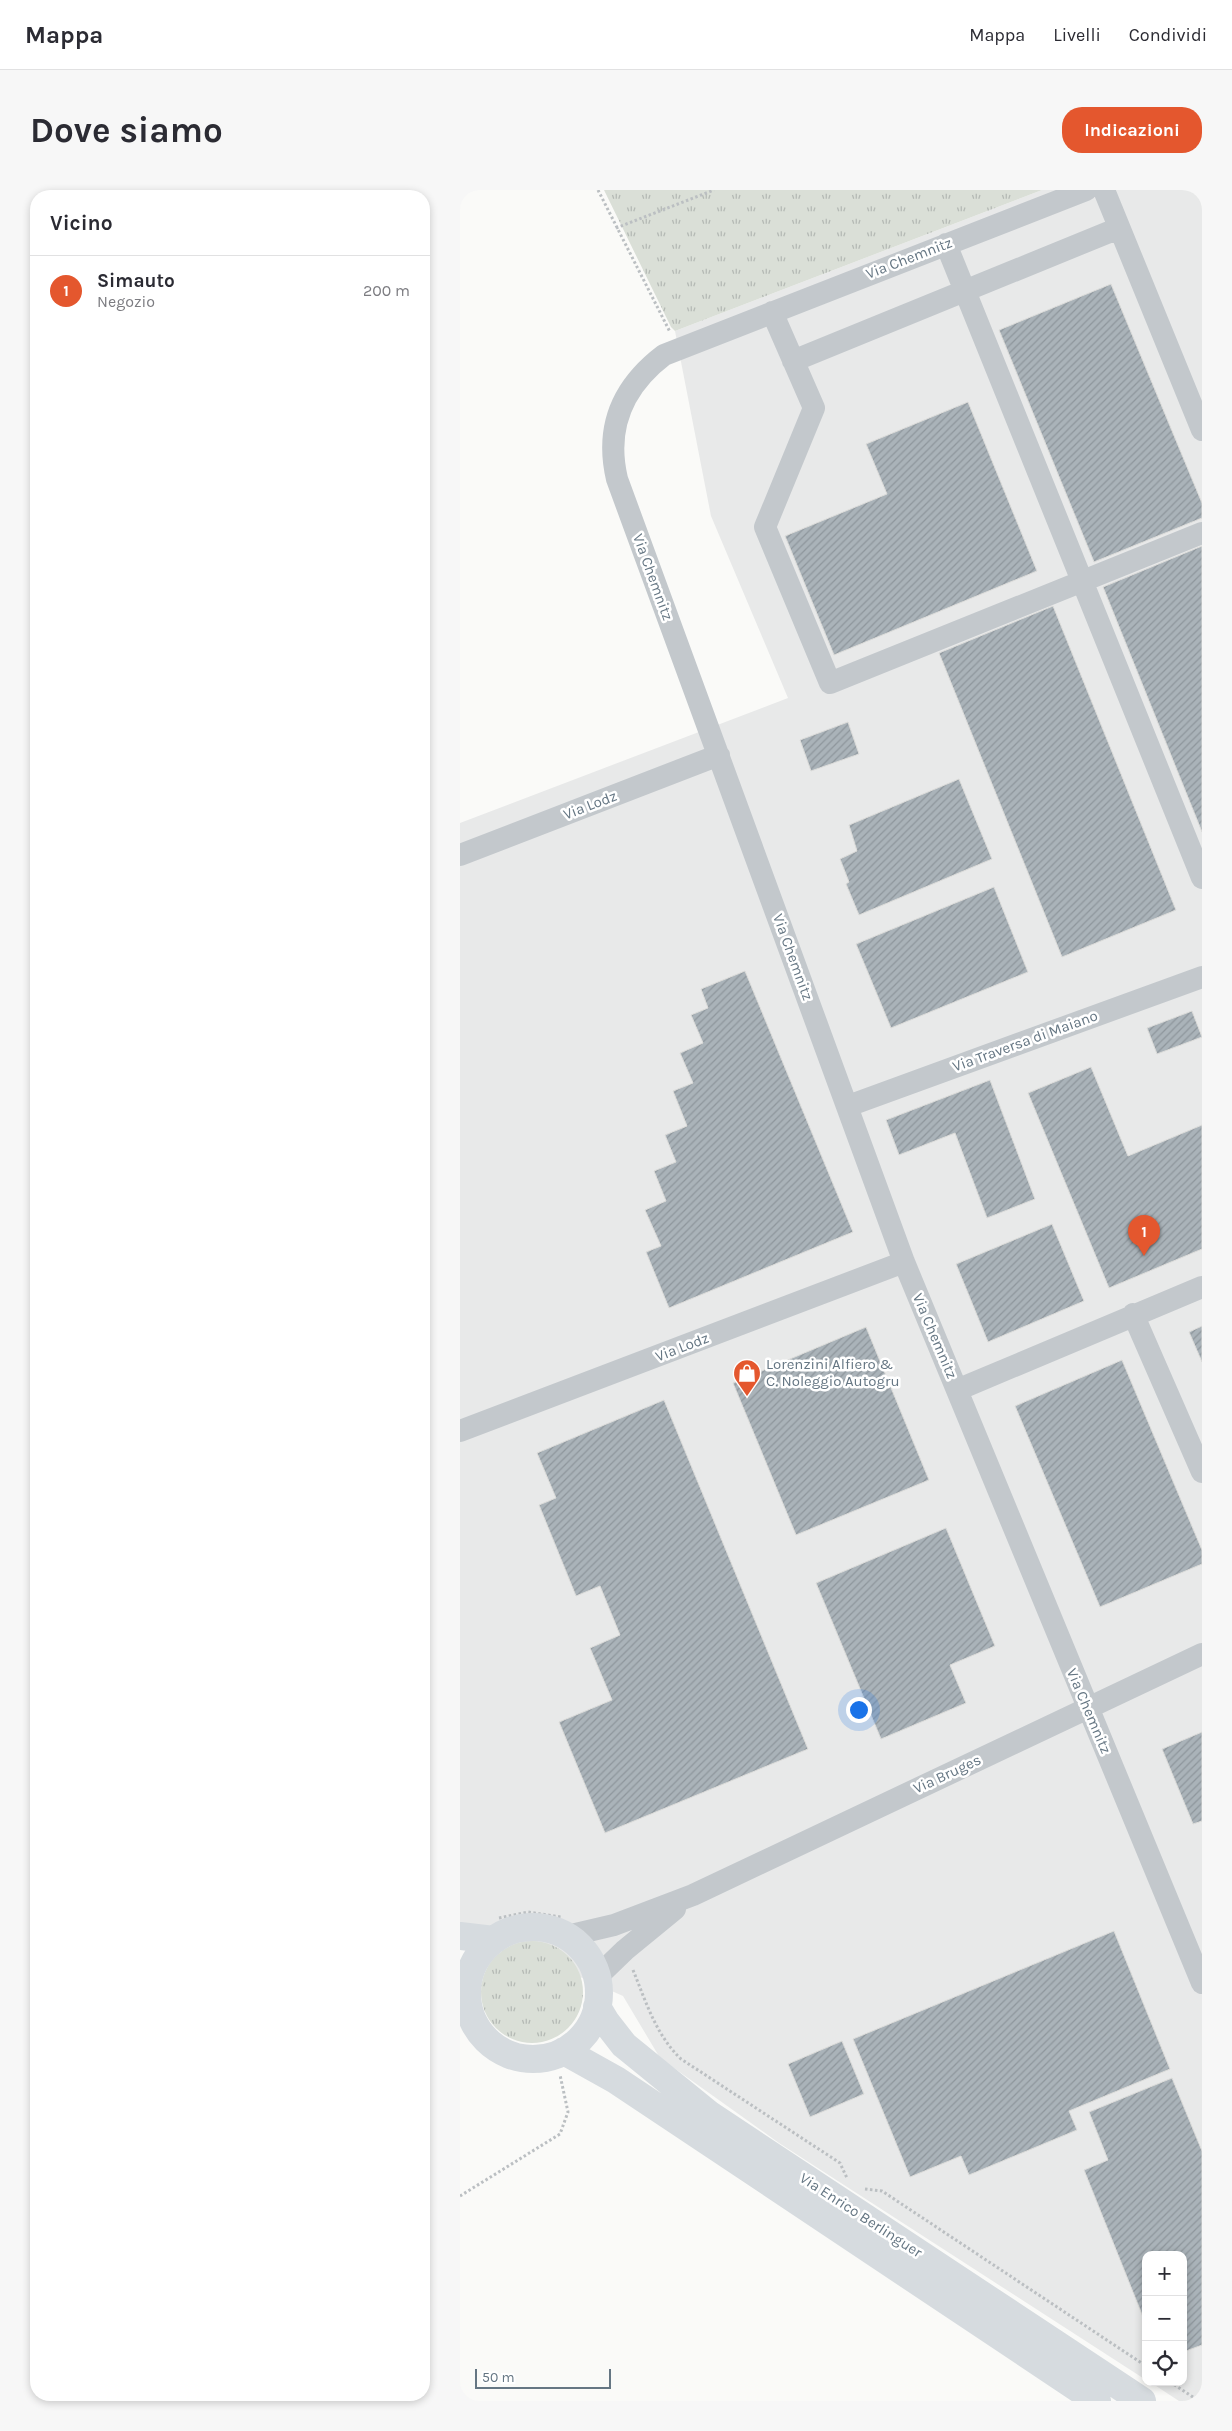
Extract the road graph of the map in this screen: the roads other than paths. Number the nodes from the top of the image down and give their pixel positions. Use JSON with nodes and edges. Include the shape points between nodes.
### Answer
{"nodes":[{"id":1,"x":1086,"y":190,"type":"edge"},
{"id":2,"x":1104,"y":190,"type":"edge"},
{"id":3,"x":1119,"y":228,"type":"junction"},
{"id":4,"x":946,"y":244,"type":"junction"},
{"id":5,"x":964,"y":290,"type":"junction"},
{"id":6,"x":772,"y":312,"type":"junction"},
{"id":7,"x":793,"y":361,"type":"junction"},
{"id":8,"x":1202,"y":430,"type":"edge"},
{"id":9,"x":1202,"y":533,"type":"edge"},
{"id":10,"x":1082,"y":582,"type":"junction"},
{"id":11,"x":719,"y":756,"type":"junction"},
{"id":12,"x":460,"y":854,"type":"edge"},
{"id":13,"x":1202,"y":878,"type":"edge"},
{"id":14,"x":1202,"y":977,"type":"edge"},
{"id":15,"x":848,"y":1106,"type":"junction"},
{"id":16,"x":904,"y":1262,"type":"junction"},
{"id":17,"x":1202,"y":1287,"type":"edge"},
{"id":18,"x":1133,"y":1314,"type":"junction"},
{"id":19,"x":957,"y":1390,"type":"junction"},
{"id":20,"x":460,"y":1431,"type":"edge"},
{"id":21,"x":1202,"y":1472,"type":"edge"},
{"id":22,"x":1202,"y":1654,"type":"edge"},
{"id":23,"x":1087,"y":1708,"type":"junction"},
{"id":24,"x":693,"y":1895,"type":"junction"},
{"id":25,"x":565,"y":1927,"type":"junction"},
{"id":26,"x":494,"y":1930,"type":"junction"},
{"id":27,"x":460,"y":1936,"type":"edge"},
{"id":28,"x":597,"y":1977,"type":"junction"},
{"id":29,"x":1202,"y":1983,"type":"edge"},
{"id":30,"x":464,"y":1991,"type":"edge"},
{"id":31,"x":597,"y":2007,"type":"junction"},
{"id":32,"x":560,"y":2053,"type":"junction"},
{"id":33,"x":1097,"y":2401,"type":"edge"},
{"id":34,"x":1142,"y":2401,"type":"edge"}],
"edges":[{"from":1,"to":4,"type":"street","name":"Via Chemnitz"},
{"from":2,"to":3,"type":"street"},
{"from":3,"to":5,"type":"street"},
{"from":3,"to":8,"type":"street"},
{"from":4,"to":5,"type":"street"},
{"from":4,"to":6,"type":"street","name":"Via Chemnitz"},
{"from":5,"to":7,"type":"street"},
{"from":5,"to":10,"type":"street"},
{"from":6,"to":7,"type":"street"},
{"from":6,"to":11,"type":"street","name":"Via Chemnitz","via":[[678,348],[653,364],[628,391],[614,428],[612,444],[614,465]]},
{"from":7,"to":10,"type":"street","via":[[814,408],[765,527],[830,683]]},
{"from":9,"to":10,"type":"street"},
{"from":10,"to":13,"type":"street"},
{"from":11,"to":12,"type":"street","name":"Via Lodz"},
{"from":11,"to":15,"type":"street","name":"Via Chemnitz"},
{"from":14,"to":15,"type":"street","name":"Via Traversa di Maiano"},
{"from":15,"to":16,"type":"street","name":"Via Chemnitz"},
{"from":16,"to":19,"type":"street","name":"Via Chemnitz"},
{"from":16,"to":20,"type":"street","name":"Via Lodz"},
{"from":17,"to":18,"type":"street"},
{"from":18,"to":19,"type":"street"},
{"from":18,"to":21,"type":"street"},
{"from":19,"to":23,"type":"street","name":"Via Chemnitz"},
{"from":22,"to":23,"type":"street","name":"Via Bruges"},
{"from":23,"to":24,"type":"street","name":"Via Bruges"},
{"from":23,"to":29,"type":"street","name":"Via Chemnitz"},
{"from":24,"to":25,"type":"street","name":"Via Bruges","via":[[614,1925]]},
{"from":24,"to":28,"type":"street","name":"Via Bruges"},
{"from":25,"to":26,"type":"main road"},
{"from":25,"to":28,"type":"main road","via":[[587,1956]]},
{"from":26,"to":27,"type":"main road"},
{"from":26,"to":30,"type":"main road"},
{"from":28,"to":31,"type":"main road"},
{"from":30,"to":32,"type":"main road","via":[[475,2025],[496,2048],[524,2058],[540,2059]]},
{"from":31,"to":32,"type":"main road","via":[[584,2034]]},
{"from":31,"to":34,"type":"main road","name":"Via Enrico Berlinguer","via":[[624,2045],[710,2115]]},
{"from":32,"to":33,"type":"main road","name":"Via Enrico Berlinguer","via":[[603,2071]]}]}
